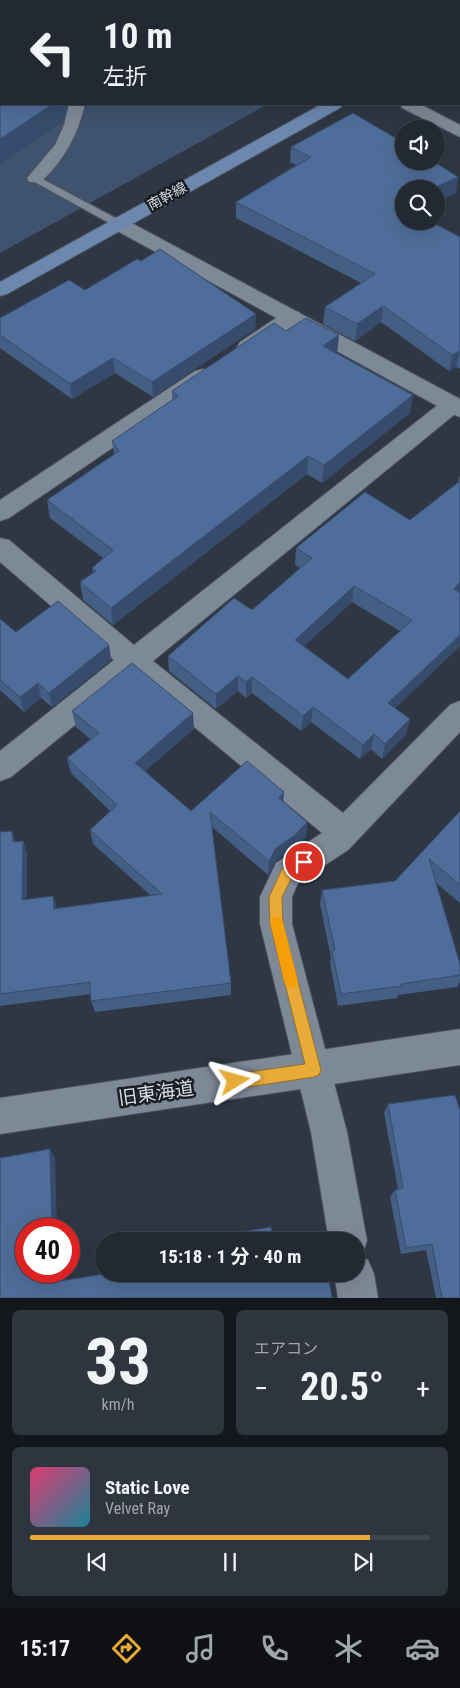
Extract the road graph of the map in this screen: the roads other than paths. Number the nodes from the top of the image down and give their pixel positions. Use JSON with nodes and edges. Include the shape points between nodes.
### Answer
{"nodes":[{"id":1,"x":77,"y":105,"type":"edge"},
{"id":2,"x":332,"y":105,"type":"edge"},
{"id":3,"x":410,"y":105,"type":"edge"},
{"id":4,"x":460,"y":132,"type":"edge"},
{"id":5,"x":35,"y":178,"type":"joint"},
{"id":6,"x":117,"y":224,"type":"junction"},
{"id":7,"x":0,"y":290,"type":"edge"},
{"id":8,"x":292,"y":317,"type":"junction"},
{"id":9,"x":456,"y":407,"type":"edge"},
{"id":10,"x":0,"y":512,"type":"edge"},
{"id":11,"x":0,"y":547,"type":"edge"},
{"id":12,"x":134,"y":661,"type":"junction"},
{"id":13,"x":460,"y":713,"type":"edge"},
{"id":14,"x":0,"y":768,"type":"edge"},
{"id":15,"x":344,"y":832,"type":"junction"},
{"id":16,"x":460,"y":1047,"type":"edge"},
{"id":17,"x":314,"y":1070,"type":"junction"},
{"id":18,"x":0,"y":1116,"type":"edge"},
{"id":19,"x":346,"y":1232,"type":"edge"},
{"id":20,"x":355,"y":1282,"type":"edge"},
{"id":21,"x":358,"y":1298,"type":"edge"}],
"edges":[{"from":1,"to":5,"type":"street","via":[[74,122],[57,155]]},
{"from":2,"to":6,"type":"main road","name":"南幹線"},
{"from":3,"to":4,"type":"street"},
{"from":5,"to":6,"type":"lane"},
{"from":6,"to":7,"type":"main road","name":"南幹線"},
{"from":6,"to":8,"type":"street"},
{"from":8,"to":9,"type":"street"},
{"from":8,"to":10,"type":"street"},
{"from":9,"to":12,"type":"street"},
{"from":11,"to":12,"type":"street"},
{"from":12,"to":14,"type":"street"},
{"from":12,"to":15,"type":"street"},
{"from":13,"to":15,"type":"street"},
{"from":15,"to":17,"type":"street","via":[[287,873],[276,897],[276,924]]},
{"from":16,"to":17,"type":"street","name":"旧東海道"},
{"from":17,"to":18,"type":"street","name":"旧東海道"},
{"from":17,"to":19,"type":"street","via":[[329,1132]]},
{"from":20,"to":21,"type":"street"}]}
